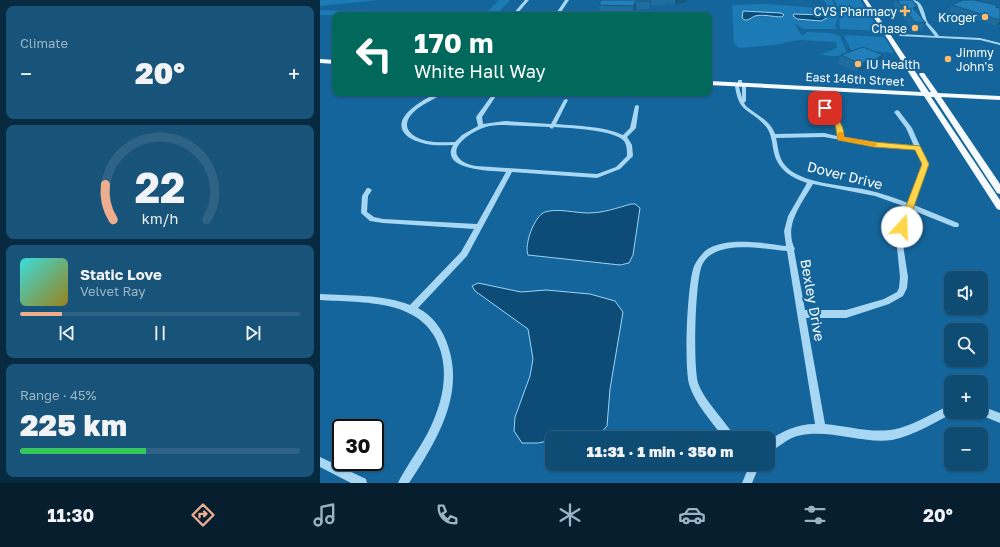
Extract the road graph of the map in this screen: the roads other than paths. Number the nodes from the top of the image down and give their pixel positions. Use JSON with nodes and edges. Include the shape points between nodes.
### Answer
{"nodes":[{"id":1,"x":527,"y":0,"type":"edge"},
{"id":2,"x":567,"y":0,"type":"edge"},
{"id":3,"x":865,"y":0,"type":"edge"},
{"id":4,"x":871,"y":0,"type":"edge"},
{"id":5,"x":910,"y":0,"type":"edge"},
{"id":6,"x":914,"y":0,"type":"edge"},
{"id":7,"x":919,"y":5,"type":"junction"},
{"id":8,"x":517,"y":12,"type":"edge"},
{"id":9,"x":559,"y":12,"type":"edge"},
{"id":10,"x":938,"y":37,"type":"junction"},
{"id":11,"x":1000,"y":44,"type":"edge"},
{"id":12,"x":320,"y":58,"type":"edge"},
{"id":13,"x":332,"y":59,"type":"edge"},
{"id":14,"x":320,"y":61,"type":"edge"},
{"id":15,"x":332,"y":62,"type":"edge"},
{"id":16,"x":712,"y":79,"type":"edge"},
{"id":17,"x":712,"y":82,"type":"edge"},
{"id":18,"x":740,"y":83,"type":"junction"},
{"id":19,"x":931,"y":92,"type":"junction"},
{"id":20,"x":1000,"y":94,"type":"edge"},
{"id":21,"x":435,"y":96,"type":"edge"},
{"id":22,"x":494,"y":96,"type":"dead end"},
{"id":23,"x":1000,"y":98,"type":"edge"},
{"id":24,"x":566,"y":100,"type":"dead end"},
{"id":25,"x":637,"y":106,"type":"dead end"},
{"id":26,"x":825,"y":108,"type":"dead end"},
{"id":27,"x":897,"y":112,"type":"dead end"},
{"id":28,"x":481,"y":126,"type":"junction"},
{"id":29,"x":552,"y":127,"type":"junction"},
{"id":30,"x":773,"y":136,"type":"junction"},
{"id":31,"x":624,"y":137,"type":"junction"},
{"id":32,"x":840,"y":138,"type":"junction"},
{"id":33,"x":456,"y":144,"type":"junction"},
{"id":34,"x":918,"y":148,"type":"junction"},
{"id":35,"x":510,"y":170,"type":"junction"},
{"id":36,"x":811,"y":182,"type":"junction"},
{"id":37,"x":369,"y":190,"type":"dead end"},
{"id":38,"x":1000,"y":191,"type":"edge"},
{"id":39,"x":910,"y":207,"type":"junction"},
{"id":40,"x":1000,"y":207,"type":"edge"},
{"id":41,"x":956,"y":225,"type":"dead end"},
{"id":42,"x":478,"y":227,"type":"junction"},
{"id":43,"x":791,"y":249,"type":"junction"},
{"id":44,"x":320,"y":297,"type":"edge"},
{"id":45,"x":412,"y":309,"type":"junction"},
{"id":46,"x":802,"y":314,"type":"junction"},
{"id":47,"x":944,"y":413,"type":"edge"},
{"id":48,"x":988,"y":414,"type":"edge"},
{"id":49,"x":1000,"y":418,"type":"edge"},
{"id":50,"x":821,"y":429,"type":"junction"},
{"id":51,"x":725,"y":431,"type":"edge"},
{"id":52,"x":775,"y":442,"type":"edge"},
{"id":53,"x":320,"y":462,"type":"edge"},
{"id":54,"x":751,"y":471,"type":"edge"},
{"id":55,"x":362,"y":483,"type":"edge"},
{"id":56,"x":403,"y":483,"type":"edge"},
{"id":57,"x":747,"y":483,"type":"edge"}],
"edges":[{"from":1,"to":8,"type":"street"},
{"from":2,"to":9,"type":"street"},
{"from":3,"to":19,"type":"main road"},
{"from":4,"to":19,"type":"main road"},
{"from":5,"to":7,"type":"street"},
{"from":6,"to":7,"type":"street"},
{"from":7,"to":10,"type":"street","via":[[926,22]]},
{"from":10,"to":10,"type":"street","via":[[933,36],[901,35],[906,37]]},
{"from":10,"to":11,"type":"street","via":[[982,39]]},
{"from":12,"to":13,"type":"main road"},
{"from":14,"to":15,"type":"main road"},
{"from":16,"to":18,"type":"main road","name":"East 146th Street"},
{"from":17,"to":18,"type":"main road","name":"East 146th Street"},
{"from":18,"to":19,"type":"main road","name":"East 146th Street"},
{"from":18,"to":30,"type":"street","name":"Dover Drive","via":[[744,86],[744,101],[741,103],[770,128]]},
{"from":19,"to":20,"type":"main road","name":"East 146th Street"},
{"from":19,"to":23,"type":"main road","name":"East 146th Street"},
{"from":19,"to":38,"type":"main road"},
{"from":19,"to":40,"type":"main road"},
{"from":21,"to":33,"type":"street","via":[[417,105],[405,119],[403,126],[406,132],[420,140]]},
{"from":22,"to":28,"type":"street","via":[[479,117]]},
{"from":24,"to":29,"type":"street"},
{"from":25,"to":31,"type":"street","via":[[633,128]]},
{"from":26,"to":32,"type":"street","via":[[838,123]]},
{"from":27,"to":34,"type":"street","via":[[909,128]]},
{"from":28,"to":29,"type":"street","via":[[505,124]]},
{"from":28,"to":33,"type":"street","via":[[467,133]]},
{"from":29,"to":31,"type":"street","via":[[607,131]]},
{"from":30,"to":32,"type":"street","via":[[814,135]]},
{"from":30,"to":36,"type":"street","name":"Dover Drive","via":[[780,164],[788,171]]},
{"from":31,"to":35,"type":"street","via":[[629,145],[630,154],[627,161],[618,168],[597,176]]},
{"from":32,"to":34,"type":"street"},
{"from":33,"to":35,"type":"street","via":[[454,154],[461,164],[476,168]]},
{"from":34,"to":39,"type":"street","via":[[925,164]]},
{"from":35,"to":42,"type":"street"},
{"from":36,"to":39,"type":"street","name":"Dover Drive","via":[[875,194]]},
{"from":36,"to":43,"type":"street","name":"Bexley Drive","via":[[789,222]]},
{"from":37,"to":42,"type":"street","via":[[365,196],[364,213],[372,219]]},
{"from":39,"to":41,"type":"street","name":"Dover Drive"},
{"from":39,"to":46,"type":"street","via":[[899,238],[904,277],[900,294],[886,302],[846,314]]},
{"from":42,"to":45,"type":"street","via":[[464,254]]},
{"from":43,"to":46,"type":"street","name":"Bexley Drive"},
{"from":43,"to":51,"type":"street","via":[[727,246],[708,253],[698,265],[695,279],[692,375],[700,394]]},
{"from":44,"to":45,"type":"street"},
{"from":45,"to":56,"type":"street","via":[[436,330],[445,348],[449,372],[440,416],[426,446]]},
{"from":46,"to":50,"type":"street","name":"Bexley Drive"},
{"from":47,"to":50,"type":"street","via":[[905,431],[892,434]]},
{"from":48,"to":49,"type":"street"},
{"from":50,"to":52,"type":"street","via":[[796,430]]},
{"from":53,"to":55,"type":"street"},
{"from":54,"to":57,"type":"street"}]}
